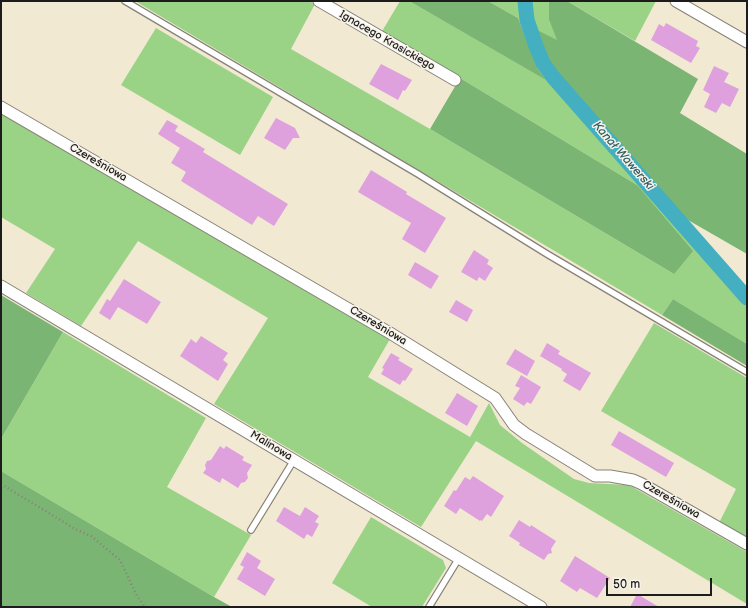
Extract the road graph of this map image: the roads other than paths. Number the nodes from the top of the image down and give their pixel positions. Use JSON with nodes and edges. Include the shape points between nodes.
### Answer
{"nodes":[{"id":1,"x":125,"y":1,"type":"edge"},
{"id":2,"x":319,"y":1,"type":"edge"},
{"id":3,"x":676,"y":1,"type":"edge"},
{"id":4,"x":747,"y":42,"type":"edge"},
{"id":5,"x":455,"y":80,"type":"dead end"},
{"id":6,"x":1,"y":107,"type":"edge"},
{"id":7,"x":1,"y":286,"type":"edge"},
{"id":8,"x":747,"y":372,"type":"edge"},
{"id":9,"x":294,"y":460,"type":"junction"},
{"id":10,"x":251,"y":530,"type":"dead end"},
{"id":11,"x":747,"y":544,"type":"edge"},
{"id":12,"x":459,"y":558,"type":"junction"},
{"id":13,"x":429,"y":607,"type":"edge"},
{"id":14,"x":541,"y":607,"type":"edge"}],
"edges":[{"from":1,"to":8,"type":"lane"},
{"from":2,"to":5,"type":"street","name":"Ignacego Krasickiego"},
{"from":3,"to":4,"type":"street"},
{"from":6,"to":11,"type":"street","name":"Czereśniowa","via":[[384,329],[495,398],[514,425],[595,476],[610,476],[642,484]]},
{"from":7,"to":9,"type":"street","name":"Malinowa"},
{"from":9,"to":10,"type":"lane"},
{"from":9,"to":12,"type":"street","name":"Malinowa"},
{"from":12,"to":13,"type":"lane"},
{"from":12,"to":14,"type":"street","name":"Malinowa"}]}
